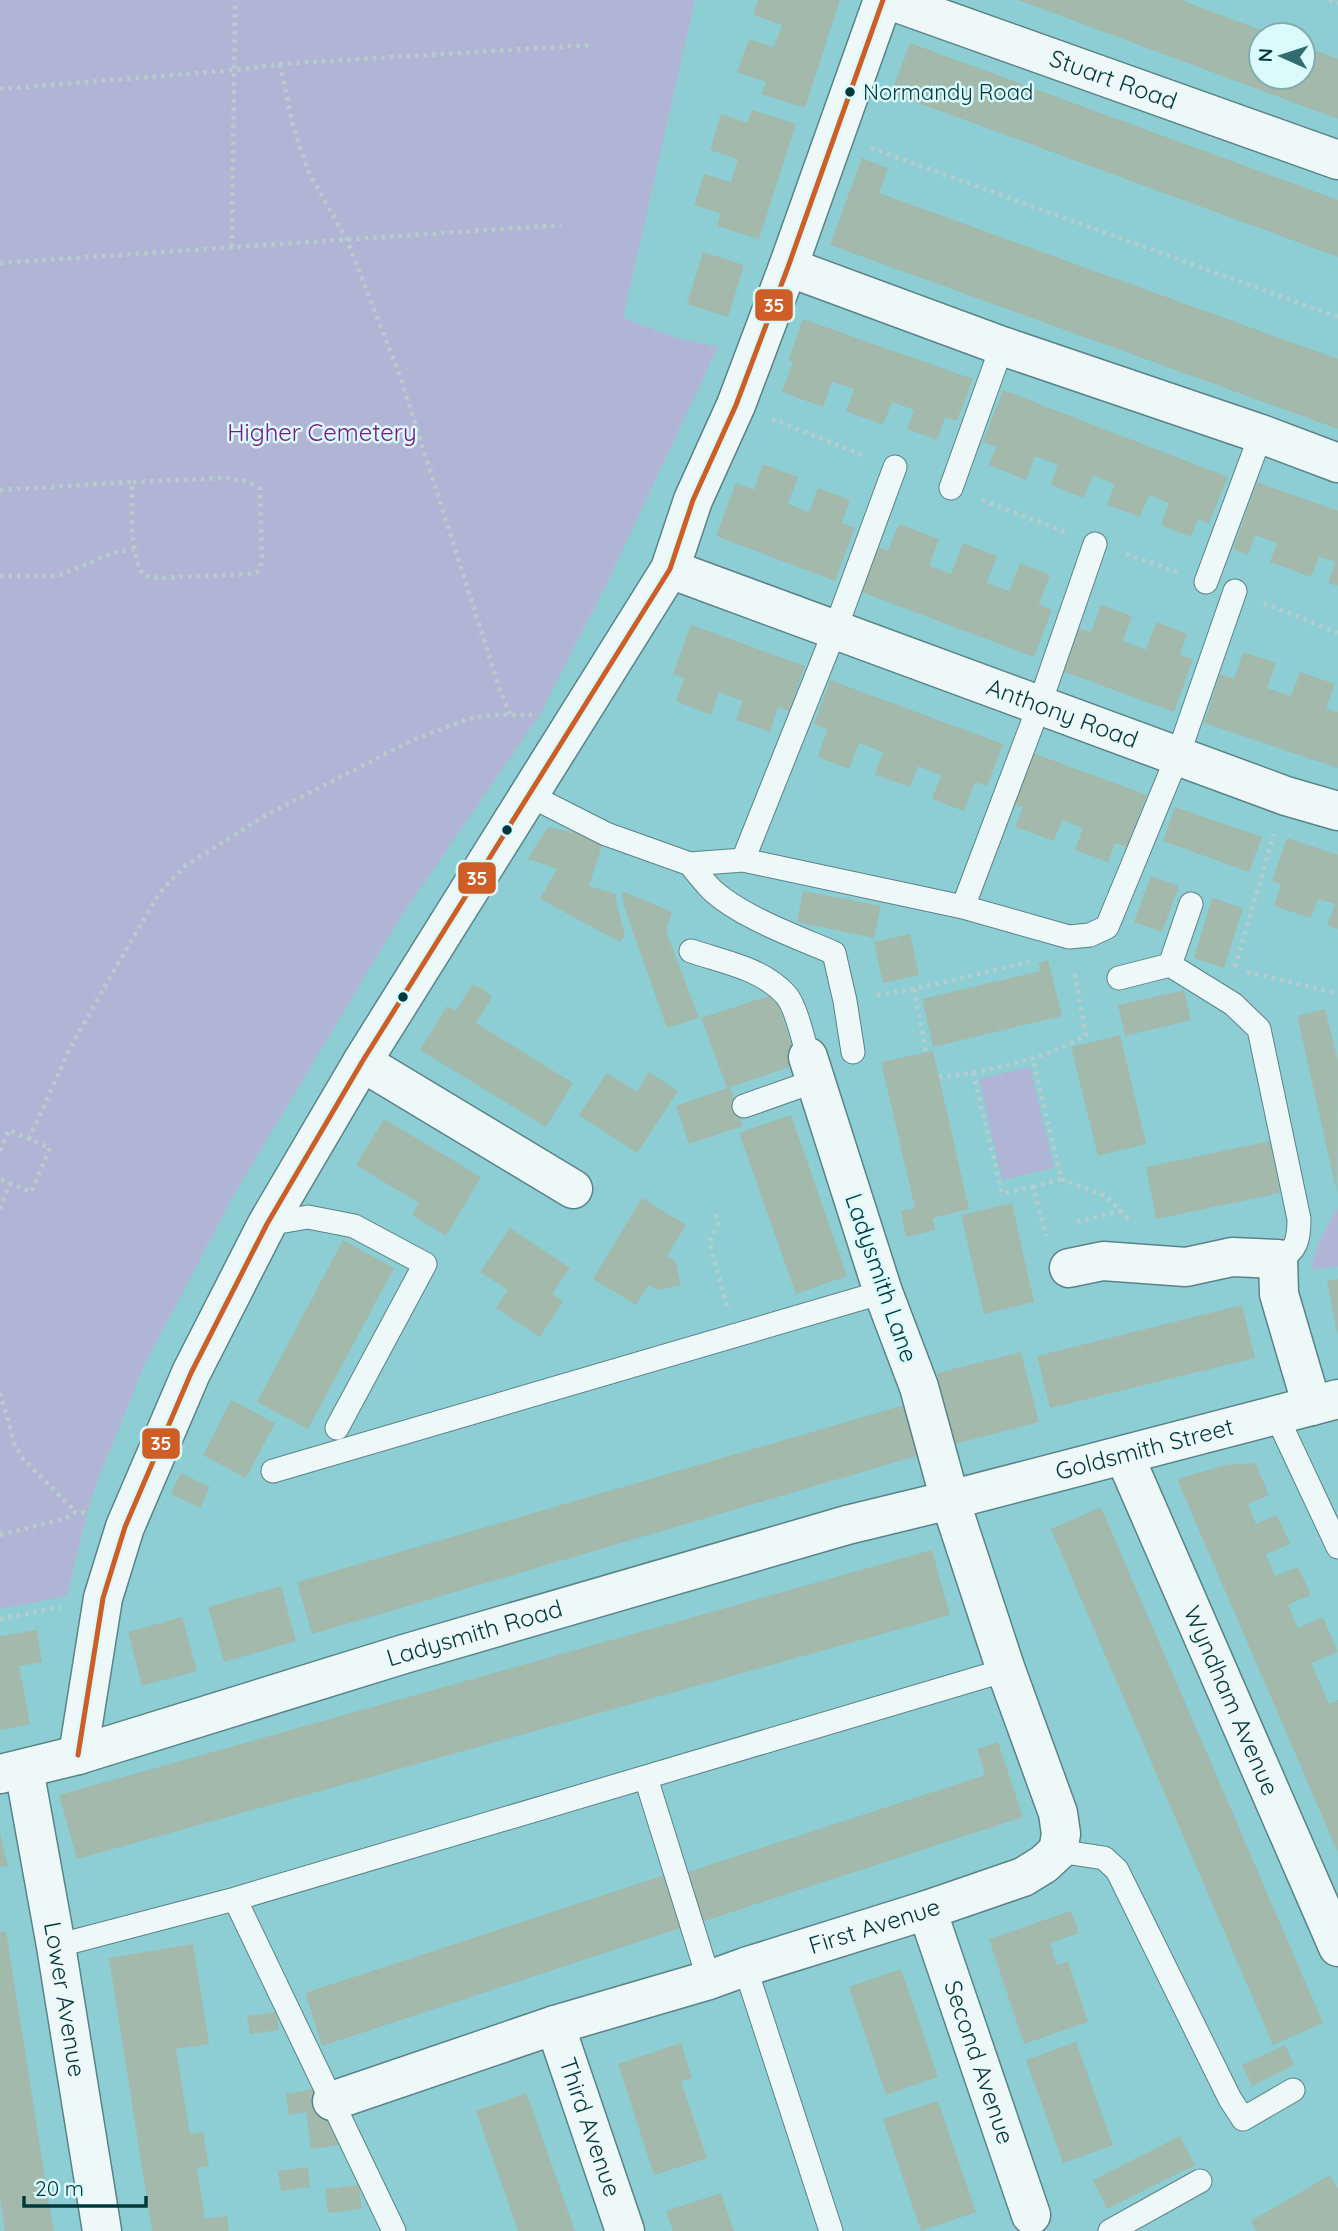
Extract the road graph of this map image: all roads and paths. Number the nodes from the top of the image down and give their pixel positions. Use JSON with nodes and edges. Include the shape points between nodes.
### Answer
{"nodes":[{"id":1,"x":235,"y":0,"type":"edge"},
{"id":2,"x":883,"y":0,"type":"edge"},
{"id":3,"x":889,"y":0,"type":"edge"},
{"id":4,"x":1329,"y":0,"type":"edge"},
{"id":5,"x":1338,"y":3,"type":"edge"},
{"id":6,"x":592,"y":45,"type":"dead end"},
{"id":7,"x":279,"y":64,"type":"junction"},
{"id":8,"x":235,"y":70,"type":"junction"},
{"id":9,"x":0,"y":89,"type":"edge"},
{"id":10,"x":834,"y":135,"type":"junction"},
{"id":11,"x":1338,"y":160,"type":"edge"},
{"id":12,"x":561,"y":225,"type":"dead end"},
{"id":13,"x":347,"y":240,"type":"junction"},
{"id":14,"x":232,"y":247,"type":"junction"},
{"id":15,"x":0,"y":263,"type":"edge"},
{"id":16,"x":788,"y":268,"type":"junction"},
{"id":17,"x":1338,"y":317,"type":"edge"},
{"id":18,"x":1002,"y":346,"type":"junction"},
{"id":19,"x":736,"y":405,"type":"junction"},
{"id":20,"x":1261,"y":433,"type":"junction"},
{"id":21,"x":1338,"y":463,"type":"edge"},
{"id":22,"x":895,"y":467,"type":"joint"},
{"id":23,"x":132,"y":482,"type":"junction"},
{"id":24,"x":951,"y":488,"type":"joint"},
{"id":25,"x":0,"y":490,"type":"edge"},
{"id":26,"x":1095,"y":544,"type":"junction"},
{"id":27,"x":134,"y":549,"type":"junction"},
{"id":28,"x":670,"y":569,"type":"junction"},
{"id":29,"x":0,"y":576,"type":"edge"},
{"id":30,"x":1206,"y":582,"type":"joint"},
{"id":31,"x":1235,"y":591,"type":"joint"},
{"id":32,"x":835,"y":630,"type":"junction"},
{"id":33,"x":1338,"y":633,"type":"edge"},
{"id":34,"x":1039,"y":706,"type":"junction"},
{"id":35,"x":510,"y":714,"type":"junction"},
{"id":36,"x":567,"y":732,"type":"junction"},
{"id":37,"x":1178,"y":755,"type":"junction"},
{"id":38,"x":529,"y":795,"type":"junction"},
{"id":39,"x":1286,"y":796,"type":"junction"},
{"id":40,"x":1338,"y":811,"type":"edge"},
{"id":41,"x":743,"y":860,"type":"junction"},
{"id":42,"x":690,"y":864,"type":"junction"},
{"id":43,"x":1191,"y":904,"type":"dead end"},
{"id":44,"x":963,"y":907,"type":"junction"},
{"id":45,"x":691,"y":951,"type":"dead end"},
{"id":46,"x":1029,"y":962,"type":"dead end"},
{"id":47,"x":1073,"y":965,"type":"dead end"},
{"id":48,"x":1170,"y":965,"type":"junction"},
{"id":49,"x":1119,"y":978,"type":"dead end"},
{"id":50,"x":914,"y":989,"type":"junction"},
{"id":51,"x":1338,"y":993,"type":"edge"},
{"id":52,"x":845,"y":1001,"type":"junction"},
{"id":53,"x":853,"y":1052,"type":"dead end"},
{"id":54,"x":926,"y":1052,"type":"dead end"},
{"id":55,"x":1034,"y":1059,"type":"junction"},
{"id":56,"x":362,"y":1062,"type":"junction"},
{"id":57,"x":811,"y":1069,"type":"junction"},
{"id":58,"x":973,"y":1073,"type":"junction"},
{"id":59,"x":939,"y":1077,"type":"dead end"},
{"id":60,"x":744,"y":1106,"type":"dead end"},
{"id":61,"x":29,"y":1139,"type":"junction"},
{"id":62,"x":0,"y":1151,"type":"edge"},
{"id":63,"x":0,"y":1179,"type":"edge"},
{"id":64,"x":1061,"y":1179,"type":"junction"},
{"id":65,"x":10,"y":1183,"type":"junction"},
{"id":66,"x":1033,"y":1187,"type":"junction"},
{"id":67,"x":573,"y":1189,"type":"dead end"},
{"id":68,"x":1092,"y":1190,"type":"dead end"},
{"id":69,"x":0,"y":1209,"type":"edge"},
{"id":70,"x":716,"y":1214,"type":"dead end"},
{"id":71,"x":267,"y":1224,"type":"junction"},
{"id":72,"x":1043,"y":1224,"type":"dead end"},
{"id":73,"x":1278,"y":1259,"type":"junction"},
{"id":74,"x":1069,"y":1268,"type":"dead end"},
{"id":75,"x":883,"y":1292,"type":"junction"},
{"id":76,"x":735,"y":1337,"type":"junction"},
{"id":77,"x":0,"y":1393,"type":"edge"},
{"id":78,"x":1309,"y":1407,"type":"edge"},
{"id":79,"x":337,"y":1428,"type":"dead end"},
{"id":80,"x":1124,"y":1455,"type":"junction"},
{"id":81,"x":273,"y":1471,"type":"dead end"},
{"id":82,"x":950,"y":1500,"type":"junction"},
{"id":83,"x":0,"y":1535,"type":"edge"},
{"id":84,"x":1338,"y":1547,"type":"edge"},
{"id":85,"x":103,"y":1598,"type":"junction"},
{"id":86,"x":0,"y":1619,"type":"edge"},
{"id":87,"x":1006,"y":1670,"type":"junction"},
{"id":88,"x":78,"y":1755,"type":"junction"},
{"id":89,"x":12,"y":1772,"type":"edge"},
{"id":90,"x":646,"y":1777,"type":"junction"},
{"id":91,"x":1058,"y":1851,"type":"junction"},
{"id":92,"x":235,"y":1899,"type":"junction"},
{"id":93,"x":927,"y":1910,"type":"junction"},
{"id":94,"x":56,"y":1946,"type":"junction"},
{"id":95,"x":1338,"y":1947,"type":"edge"},
{"id":96,"x":745,"y":1967,"type":"junction"},
{"id":97,"x":709,"y":1980,"type":"junction"},
{"id":98,"x":555,"y":2025,"type":"junction"},
{"id":99,"x":1293,"y":2090,"type":"dead end"},
{"id":100,"x":332,"y":2101,"type":"junction"},
{"id":101,"x":1200,"y":2181,"type":"dead end"},
{"id":102,"x":1036,"y":2223,"type":"edge"},
{"id":103,"x":102,"y":2231,"type":"edge"},
{"id":104,"x":394,"y":2231,"type":"edge"},
{"id":105,"x":625,"y":2231,"type":"edge"},
{"id":106,"x":831,"y":2231,"type":"edge"},
{"id":107,"x":1110,"y":2231,"type":"edge"}],
"edges":[{"from":1,"to":8,"type":"path"},
{"from":2,"to":10,"type":"street"},
{"from":3,"to":11,"type":"street","name":"Stuart Road"},
{"from":4,"to":5,"type":"path"},
{"from":6,"to":7,"type":"path"},
{"from":7,"to":8,"type":"path"},
{"from":7,"to":13,"type":"path","via":[[307,171]]},
{"from":8,"to":9,"type":"path"},
{"from":8,"to":14,"type":"path"},
{"from":10,"to":16,"type":"street"},
{"from":10,"to":17,"type":"path"},
{"from":12,"to":13,"type":"path"},
{"from":13,"to":14,"type":"path"},
{"from":13,"to":35,"type":"path","via":[[400,376]]},
{"from":14,"to":15,"type":"path"},
{"from":16,"to":18,"type":"street"},
{"from":16,"to":19,"type":"street"},
{"from":18,"to":20,"type":"street"},
{"from":18,"to":24,"type":"lane"},
{"from":19,"to":22,"type":"path"},
{"from":19,"to":28,"type":"street","via":[[693,500]]},
{"from":20,"to":21,"type":"street"},
{"from":20,"to":30,"type":"lane"},
{"from":22,"to":32,"type":"lane"},
{"from":23,"to":25,"type":"path"},
{"from":23,"to":27,"type":"path"},
{"from":23,"to":27,"type":"path","via":[[226,478],[250,482],[260,489],[262,561],[259,571],[249,574],[159,578],[144,576]]},
{"from":24,"to":26,"type":"path"},
{"from":26,"to":30,"type":"path"},
{"from":26,"to":34,"type":"lane"},
{"from":27,"to":29,"type":"path","via":[[58,576]]},
{"from":28,"to":32,"type":"street","name":"Anthony Road"},
{"from":28,"to":36,"type":"street"},
{"from":31,"to":33,"type":"path"},
{"from":31,"to":37,"type":"lane"},
{"from":32,"to":34,"type":"street","name":"Anthony Road"},
{"from":32,"to":41,"type":"lane"},
{"from":34,"to":37,"type":"street","name":"Anthony Road"},
{"from":34,"to":44,"type":"lane"},
{"from":35,"to":36,"type":"path","via":[[538,716]]},
{"from":35,"to":61,"type":"path","via":[[468,719],[413,740],[268,814],[185,866],[160,892],[116,967],[71,1048]]},
{"from":36,"to":38,"type":"street"},
{"from":37,"to":39,"type":"street","name":"Anthony Road"},
{"from":37,"to":44,"type":"lane","via":[[1107,927],[1069,937]]},
{"from":38,"to":42,"type":"lane","via":[[606,834]]},
{"from":38,"to":56,"type":"street"},
{"from":39,"to":40,"type":"street","name":"Anthony Road"},
{"from":39,"to":51,"type":"path","via":[[1234,969]]},
{"from":41,"to":42,"type":"lane"},
{"from":41,"to":44,"type":"lane"},
{"from":42,"to":52,"type":"lane","via":[[712,890],[742,910],[834,953]]},
{"from":43,"to":48,"type":"lane"},
{"from":45,"to":57,"type":"lane","via":[[763,975],[788,996]]},
{"from":46,"to":50,"type":"path"},
{"from":47,"to":55,"type":"path","via":[[1086,1035]]},
{"from":48,"to":49,"type":"lane"},
{"from":48,"to":73,"type":"lane","via":[[1233,1004],[1259,1028],[1299,1219],[1298,1241]]},
{"from":50,"to":52,"type":"path"},
{"from":50,"to":54,"type":"path"},
{"from":52,"to":53,"type":"lane"},
{"from":55,"to":58,"type":"path"},
{"from":55,"to":64,"type":"path"},
{"from":56,"to":67,"type":"street"},
{"from":56,"to":71,"type":"street"},
{"from":57,"to":60,"type":"lane"},
{"from":57,"to":75,"type":"street","name":"Ladysmith Lane"},
{"from":58,"to":59,"type":"path"},
{"from":58,"to":66,"type":"path","via":[[1002,1193]]},
{"from":61,"to":62,"type":"path","via":[[9,1130]]},
{"from":61,"to":65,"type":"path","via":[[50,1148],[31,1192]]},
{"from":63,"to":65,"type":"path"},
{"from":64,"to":66,"type":"path"},
{"from":64,"to":68,"type":"path"},
{"from":65,"to":69,"type":"path"},
{"from":66,"to":72,"type":"path"},
{"from":70,"to":76,"type":"path","via":[[718,1224],[709,1241]]},
{"from":71,"to":79,"type":"lane","via":[[308,1217],[354,1226],[425,1264]]},
{"from":71,"to":85,"type":"street","via":[[191,1373],[125,1527]]},
{"from":73,"to":74,"type":"street","via":[[1232,1257],[1186,1267],[1103,1261]]},
{"from":73,"to":78,"type":"street","via":[[1279,1294]]},
{"from":75,"to":76,"type":"lane"},
{"from":75,"to":82,"type":"street","name":"Ladysmith Lane","via":[[919,1387]]},
{"from":76,"to":81,"type":"lane"},
{"from":77,"to":83,"type":"path","via":[[23,1459],[76,1513]]},
{"from":78,"to":80,"type":"street","name":"Goldsmith Street"},
{"from":78,"to":84,"type":"lane"},
{"from":80,"to":82,"type":"street","name":"Goldsmith Street"},
{"from":80,"to":95,"type":"street","name":"Wyndham Avenue"},
{"from":82,"to":87,"type":"street"},
{"from":82,"to":88,"type":"street","name":"Ladysmith Road","via":[[820,1532]]},
{"from":85,"to":86,"type":"path"},
{"from":85,"to":88,"type":"street"},
{"from":87,"to":90,"type":"lane"},
{"from":87,"to":91,"type":"street","via":[[1058,1814]]},
{"from":88,"to":89,"type":"street","name":"Ladysmith Road"},
{"from":89,"to":94,"type":"street","name":"Lower Avenue"},
{"from":90,"to":92,"type":"lane"},
{"from":90,"to":97,"type":"lane"},
{"from":91,"to":93,"type":"street","name":"First Avenue","via":[[1023,1877]]},
{"from":91,"to":99,"type":"lane","via":[[1104,1858],[1117,1870],[1243,2119]]},
{"from":92,"to":94,"type":"lane"},
{"from":92,"to":100,"type":"lane"},
{"from":93,"to":96,"type":"street","name":"First Avenue"},
{"from":93,"to":102,"type":"street","name":"Second Avenue"},
{"from":94,"to":103,"type":"street","name":"Lower Avenue"},
{"from":96,"to":97,"type":"street","name":"First Avenue"},
{"from":96,"to":106,"type":"lane"},
{"from":97,"to":98,"type":"street","name":"First Avenue"},
{"from":98,"to":100,"type":"street","name":"First Avenue"},
{"from":98,"to":105,"type":"street","name":"Third Avenue"},
{"from":100,"to":104,"type":"lane"},
{"from":101,"to":107,"type":"lane"}]}
